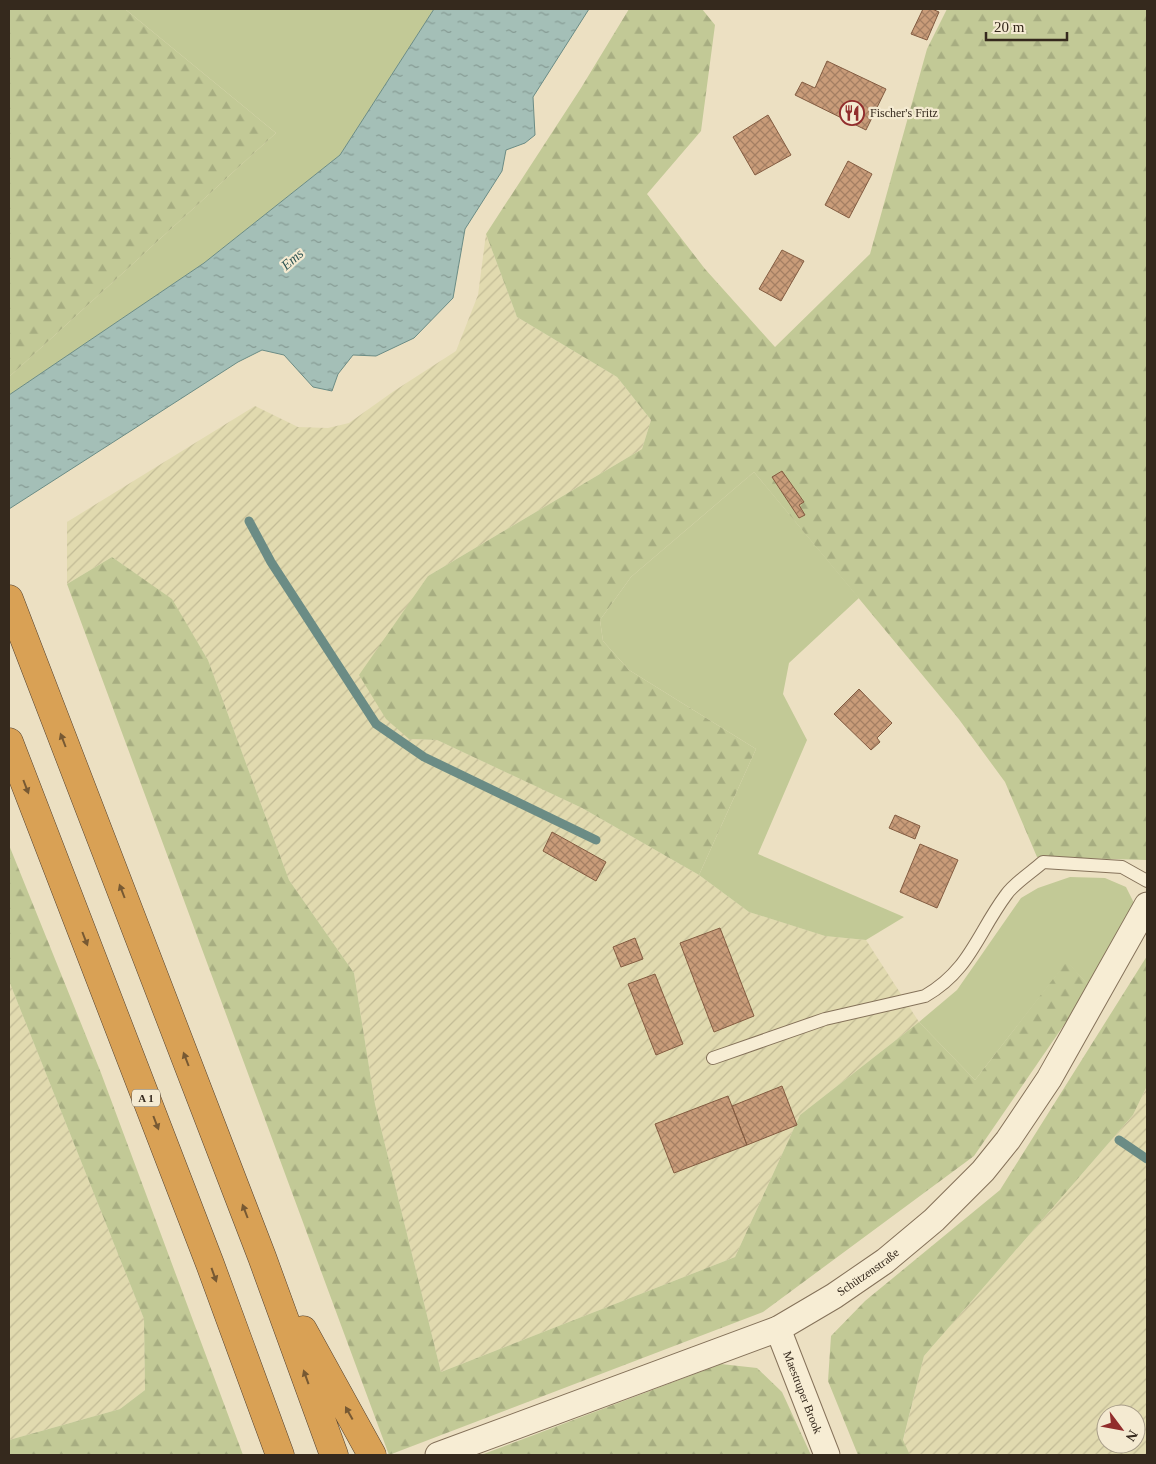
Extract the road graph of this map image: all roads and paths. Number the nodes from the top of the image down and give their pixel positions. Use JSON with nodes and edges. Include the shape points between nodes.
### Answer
{"nodes":[{"id":1,"x":9,"y":599,"type":"edge"},
{"id":2,"x":9,"y":742,"type":"edge"},
{"id":3,"x":1147,"y":882,"type":"edge"},
{"id":4,"x":1147,"y":905,"type":"edge"},
{"id":5,"x":713,"y":1058,"type":"dead end"},
{"id":6,"x":262,"y":1257,"type":"junction"},
{"id":7,"x":778,"y":1329,"type":"junction"},
{"id":8,"x":447,"y":1452,"type":"edge"},
{"id":9,"x":280,"y":1455,"type":"edge"},
{"id":10,"x":334,"y":1455,"type":"edge"},
{"id":11,"x":372,"y":1455,"type":"edge"},
{"id":12,"x":827,"y":1455,"type":"edge"}],
"edges":[{"from":6,"to":1,"type":"highway","one_way":true},
{"from":2,"to":9,"type":"highway","number":"A 1","one_way":true},
{"from":3,"to":5,"type":"lane","via":[[1122,866],[1044,862],[1007,894],[968,958],[940,988],[925,996],[825,1019]]},
{"from":4,"to":7,"type":"street","name":"Schützenstraße","via":[[1049,1079],[983,1171],[934,1220],[885,1261]]},
{"from":10,"to":6,"type":"highway","one_way":true},
{"from":11,"to":6,"type":"highway","one_way":true},
{"from":7,"to":8,"type":"street","name":"Schützenstraße"},
{"from":7,"to":12,"type":"street","name":"Maestruper Brook"}]}
